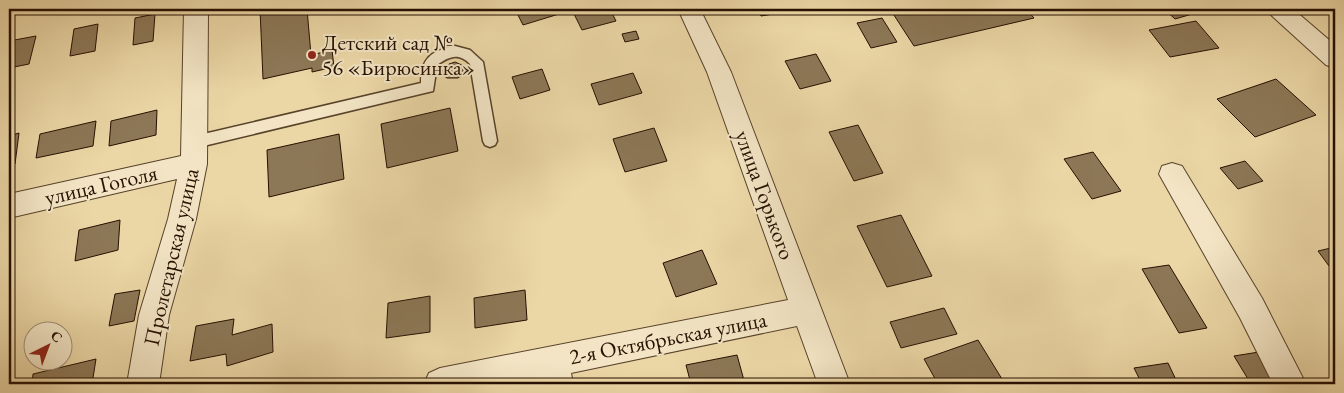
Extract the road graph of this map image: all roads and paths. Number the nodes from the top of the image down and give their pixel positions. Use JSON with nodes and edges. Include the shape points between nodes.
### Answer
{"nodes":[{"id":1,"x":196,"y":9,"type":"edge"},
{"id":2,"x":689,"y":9,"type":"edge"},
{"id":3,"x":1279,"y":9,"type":"edge"},
{"id":4,"x":1335,"y":59,"type":"edge"},
{"id":5,"x":490,"y":141,"type":"dead end"},
{"id":6,"x":194,"y":153,"type":"junction"},
{"id":7,"x":1172,"y":174,"type":"dead end"},
{"id":8,"x":9,"y":206,"type":"edge"},
{"id":9,"x":807,"y":310,"type":"junction"},
{"id":10,"x":555,"y":373,"type":"edge"},
{"id":11,"x":143,"y":384,"type":"edge"},
{"id":12,"x":440,"y":384,"type":"edge"},
{"id":13,"x":834,"y":384,"type":"edge"},
{"id":14,"x":1290,"y":384,"type":"edge"}],
"edges":[{"from":1,"to":6,"type":"street","name":"Пролетарская улица"},
{"from":2,"to":9,"type":"street","name":"улица Горького","via":[[725,89]]},
{"from":3,"to":4,"type":"street"},
{"from":5,"to":6,"type":"lane","via":[[476,62],[460,50],[451,51],[431,62],[428,87]]},
{"from":6,"to":8,"type":"street","name":"улица Гоголя"},
{"from":6,"to":11,"type":"street","name":"Пролетарская улица","via":[[182,219],[154,315]]},
{"from":7,"to":14,"type":"street","via":[[1251,308]]},
{"from":9,"to":10,"type":"street","name":"2-я Октябрьская улица"},
{"from":9,"to":13,"type":"street","name":"улица Горького"},
{"from":10,"to":12,"type":"street","name":"2-я Октябрьская улица"}]}
